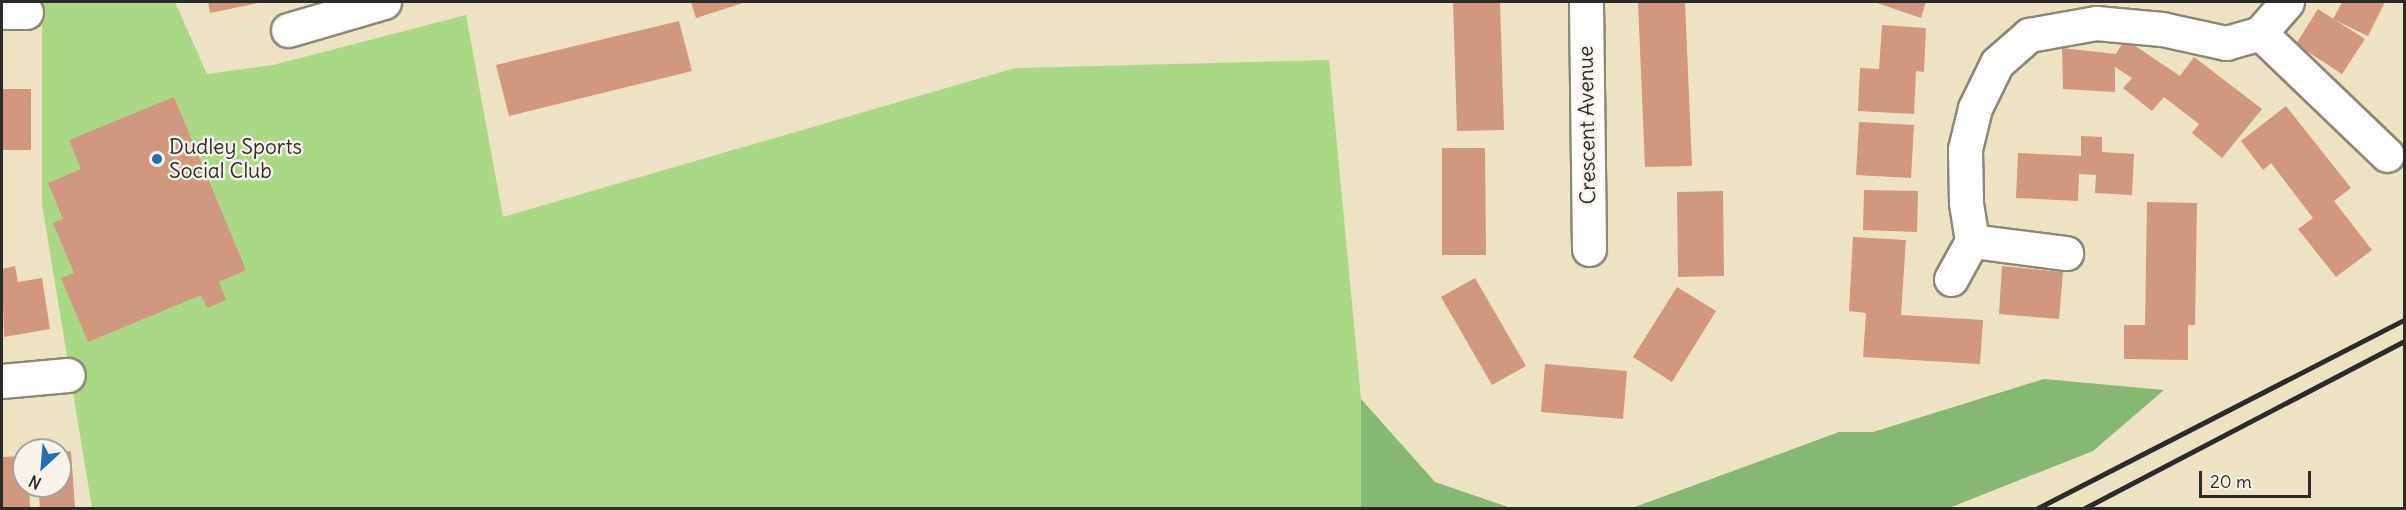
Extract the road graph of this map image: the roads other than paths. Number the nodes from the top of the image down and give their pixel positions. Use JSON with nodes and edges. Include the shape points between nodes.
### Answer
{"nodes":[{"id":1,"x":384,"y":2,"type":"edge"},
{"id":2,"x":1586,"y":2,"type":"edge"},
{"id":3,"x":2287,"y":2,"type":"edge"},
{"id":4,"x":288,"y":30,"type":"dead end"},
{"id":5,"x":2260,"y":33,"type":"junction"},
{"id":6,"x":2387,"y":155,"type":"dead end"},
{"id":7,"x":1972,"y":241,"type":"junction"},
{"id":8,"x":1589,"y":249,"type":"dead end"},
{"id":9,"x":2066,"y":253,"type":"dead end"},
{"id":10,"x":1951,"y":279,"type":"dead end"},
{"id":11,"x":68,"y":375,"type":"dead end"},
{"id":12,"x":2,"y":381,"type":"edge"}],
"edges":[{"from":1,"to":4,"type":"street"},
{"from":2,"to":8,"type":"street","name":"Crescent Avenue"},
{"from":3,"to":5,"type":"street"},
{"from":5,"to":6,"type":"street"},
{"from":5,"to":7,"type":"street","via":[[2226,43],[2162,29],[2096,23],[2029,35],[1997,63],[1975,108],[1965,149],[1966,202]]},
{"from":7,"to":9,"type":"street"},
{"from":7,"to":10,"type":"street"},
{"from":11,"to":12,"type":"street"}]}
